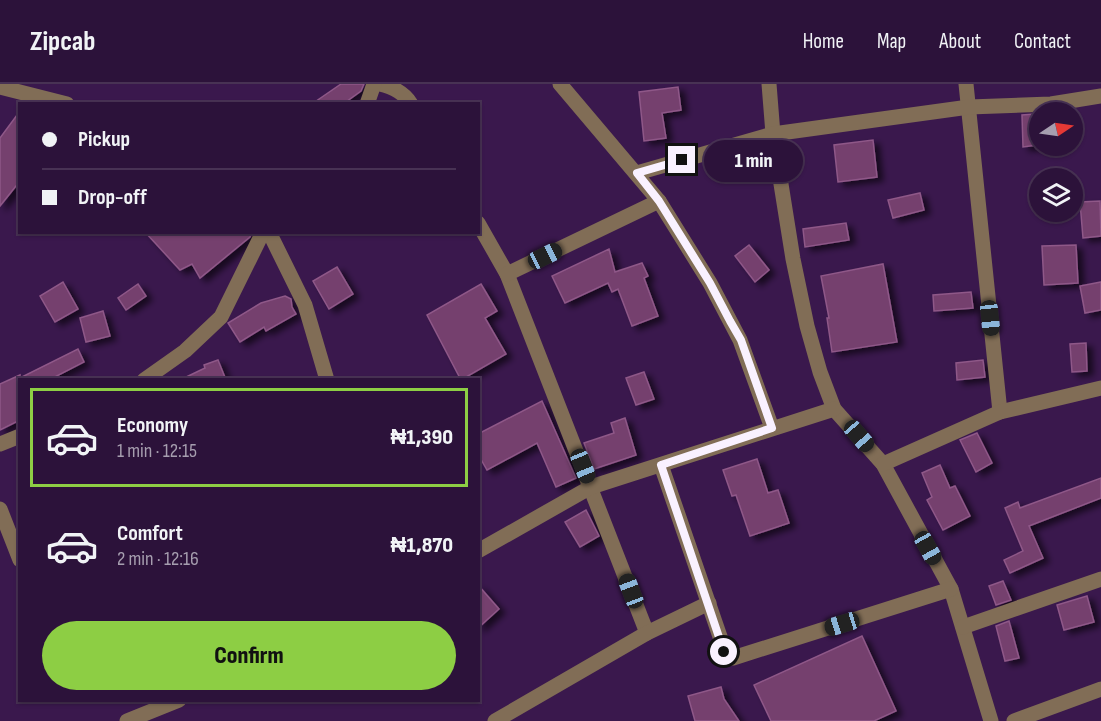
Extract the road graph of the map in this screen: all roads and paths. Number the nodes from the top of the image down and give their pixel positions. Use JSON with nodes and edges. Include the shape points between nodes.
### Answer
{"nodes":[{"id":1,"x":374,"y":84,"type":"edge"},
{"id":2,"x":380,"y":84,"type":"edge"},
{"id":3,"x":560,"y":84,"type":"edge"},
{"id":4,"x":769,"y":84,"type":"edge"},
{"id":5,"x":966,"y":84,"type":"edge"},
{"id":6,"x":0,"y":87,"type":"edge"},
{"id":7,"x":1101,"y":96,"type":"edge"},
{"id":8,"x":59,"y":102,"type":"edge"},
{"id":9,"x":368,"y":102,"type":"edge"},
{"id":10,"x":410,"y":102,"type":"edge"},
{"id":11,"x":969,"y":106,"type":"junction"},
{"id":12,"x":773,"y":134,"type":"junction"},
{"id":13,"x":637,"y":173,"type":"junction"},
{"id":14,"x":659,"y":201,"type":"junction"},
{"id":15,"x":480,"y":227,"type":"edge"},
{"id":16,"x":262,"y":234,"type":"edge"},
{"id":17,"x":270,"y":234,"type":"edge"},
{"id":18,"x":507,"y":274,"type":"junction"},
{"id":19,"x":147,"y":378,"type":"edge"},
{"id":20,"x":326,"y":378,"type":"edge"},
{"id":21,"x":1101,"y":388,"type":"edge"},
{"id":22,"x":834,"y":409,"type":"junction"},
{"id":23,"x":1000,"y":412,"type":"junction"},
{"id":24,"x":772,"y":428,"type":"junction"},
{"id":25,"x":18,"y":437,"type":"edge"},
{"id":26,"x":0,"y":444,"type":"edge"},
{"id":27,"x":883,"y":464,"type":"junction"},
{"id":28,"x":661,"y":465,"type":"junction"},
{"id":29,"x":591,"y":487,"type":"junction"},
{"id":30,"x":0,"y":509,"type":"edge"},
{"id":31,"x":480,"y":550,"type":"edge"},
{"id":32,"x":18,"y":555,"type":"edge"},
{"id":33,"x":1101,"y":579,"type":"edge"},
{"id":34,"x":951,"y":589,"type":"junction"},
{"id":35,"x":709,"y":603,"type":"junction"},
{"id":36,"x":963,"y":627,"type":"junction"},
{"id":37,"x":647,"y":633,"type":"junction"},
{"id":38,"x":1101,"y":689,"type":"edge"},
{"id":39,"x":174,"y":702,"type":"edge"},
{"id":40,"x":127,"y":721,"type":"edge"},
{"id":41,"x":495,"y":721,"type":"edge"},
{"id":42,"x":991,"y":721,"type":"edge"},
{"id":43,"x":1014,"y":721,"type":"edge"}],
"edges":[{"from":1,"to":9,"type":"street"},
{"from":2,"to":10,"type":"street","via":[[392,87]]},
{"from":3,"to":13,"type":"street"},
{"from":4,"to":12,"type":"street"},
{"from":5,"to":11,"type":"street"},
{"from":6,"to":8,"type":"street"},
{"from":7,"to":11,"type":"street","via":[[1051,104]]},
{"from":11,"to":12,"type":"street"},
{"from":11,"to":23,"type":"street"},
{"from":12,"to":13,"type":"street"},
{"from":12,"to":22,"type":"street","via":[[807,326]]},
{"from":13,"to":14,"type":"street"},
{"from":14,"to":18,"type":"street"},
{"from":14,"to":24,"type":"street","via":[[741,340]]},
{"from":15,"to":18,"type":"street"},
{"from":16,"to":19,"type":"street","via":[[221,317],[185,351]]},
{"from":17,"to":20,"type":"street","via":[[305,305]]},
{"from":18,"to":29,"type":"street"},
{"from":21,"to":23,"type":"street"},
{"from":22,"to":24,"type":"street"},
{"from":22,"to":27,"type":"street"},
{"from":23,"to":27,"type":"street"},
{"from":24,"to":28,"type":"street"},
{"from":25,"to":26,"type":"street"},
{"from":27,"to":34,"type":"street"},
{"from":28,"to":29,"type":"street"},
{"from":28,"to":35,"type":"street"},
{"from":29,"to":31,"type":"street"},
{"from":29,"to":37,"type":"street"},
{"from":30,"to":32,"type":"street"},
{"from":33,"to":36,"type":"street"},
{"from":34,"to":35,"type":"street","via":[[733,658],[724,652]]},
{"from":34,"to":36,"type":"street"},
{"from":35,"to":37,"type":"street"},
{"from":36,"to":42,"type":"street"},
{"from":37,"to":41,"type":"street"},
{"from":38,"to":43,"type":"street"},
{"from":39,"to":40,"type":"street"}]}
